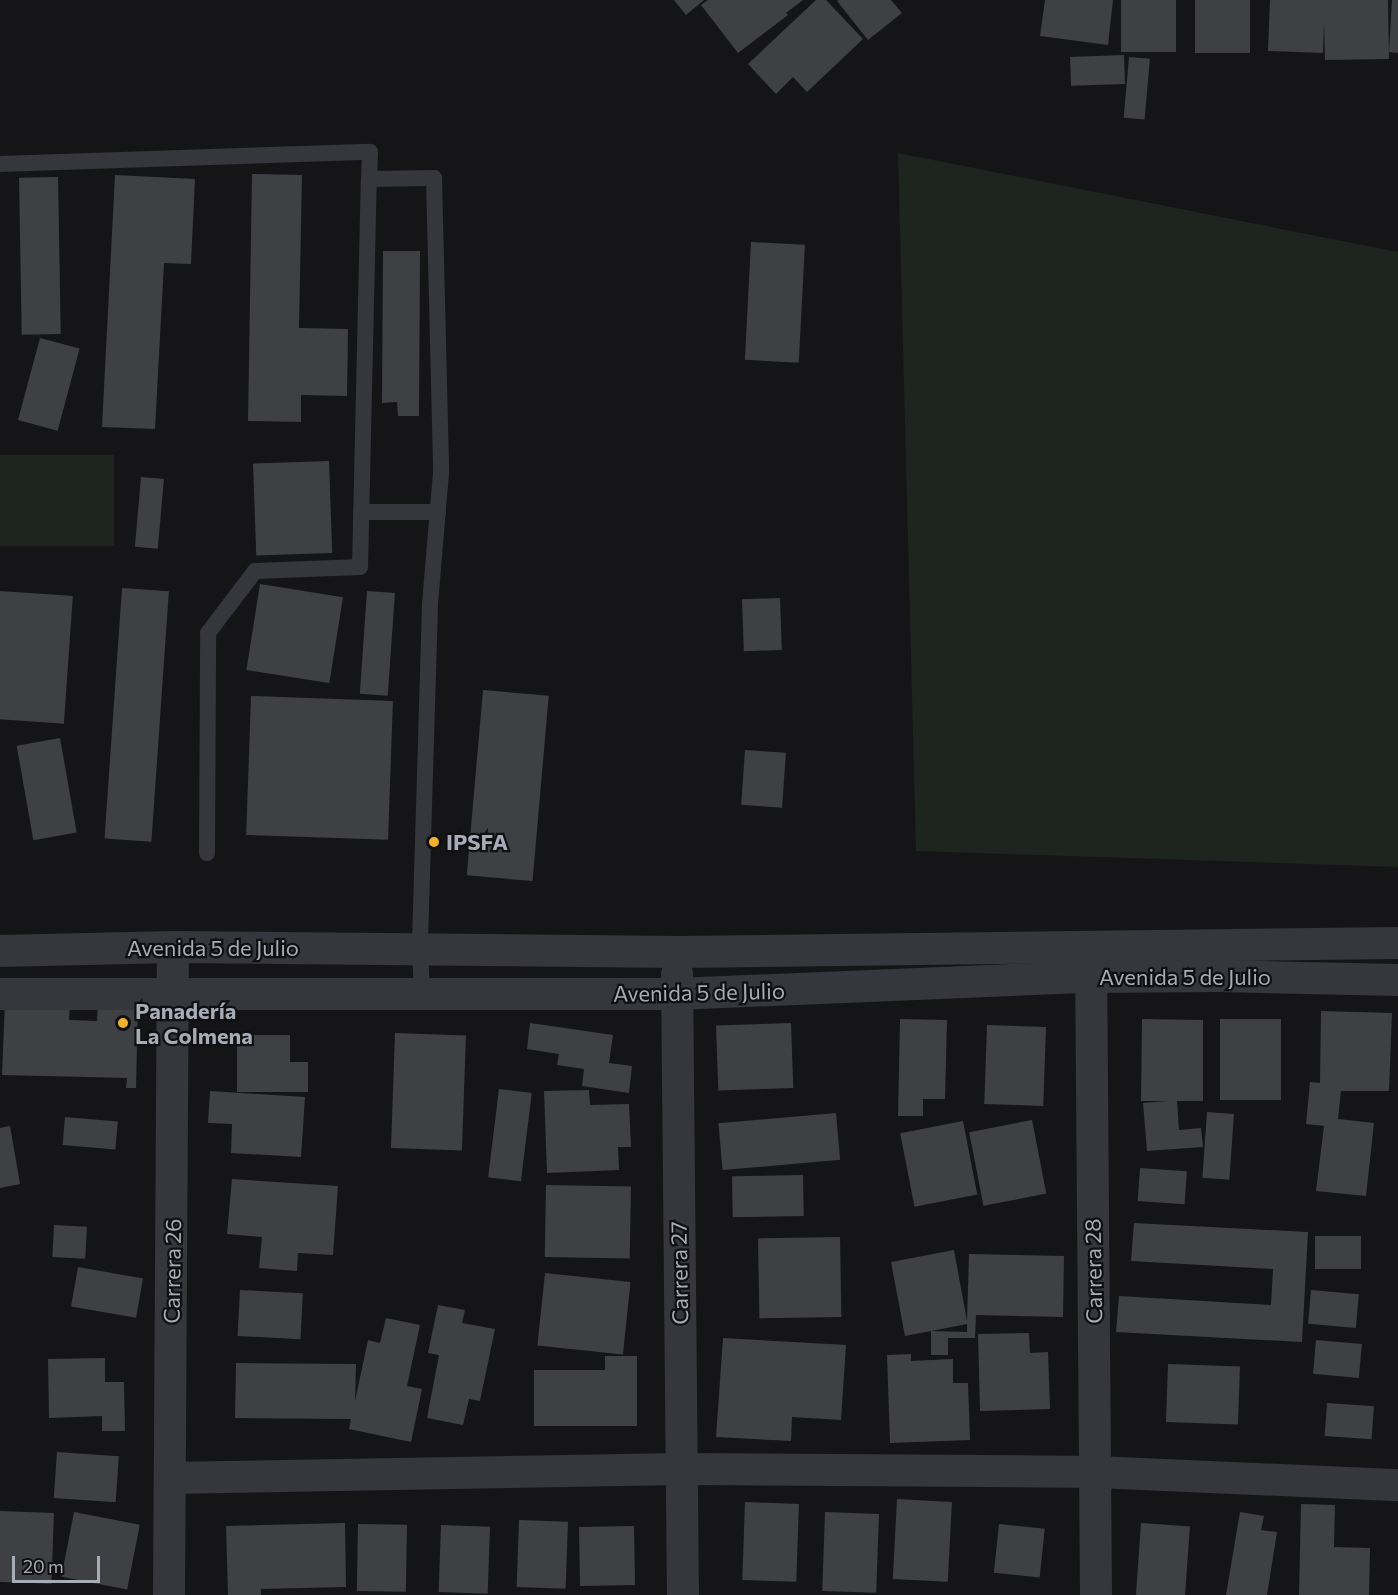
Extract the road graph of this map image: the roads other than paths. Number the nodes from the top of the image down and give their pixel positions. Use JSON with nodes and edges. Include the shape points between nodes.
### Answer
{"nodes":[{"id":1,"x":0,"y":164,"type":"edge"},
{"id":2,"x":369,"y":179,"type":"junction"},
{"id":3,"x":362,"y":512,"type":"junction"},
{"id":4,"x":438,"y":512,"type":"junction"},
{"id":5,"x":207,"y":853,"type":"dead end"},
{"id":6,"x":1398,"y":944,"type":"edge"},
{"id":7,"x":172,"y":946,"type":"junction"},
{"id":8,"x":420,"y":949,"type":"junction"},
{"id":9,"x":0,"y":951,"type":"edge"},
{"id":10,"x":679,"y":952,"type":"junction"},
{"id":11,"x":1090,"y":962,"type":"junction"},
{"id":12,"x":1398,"y":980,"type":"edge"},
{"id":13,"x":0,"y":994,"type":"edge"},
{"id":14,"x":174,"y":994,"type":"junction"},
{"id":15,"x":422,"y":994,"type":"junction"},
{"id":16,"x":676,"y":994,"type":"junction"},
{"id":17,"x":681,"y":1469,"type":"junction"},
{"id":18,"x":1096,"y":1472,"type":"junction"},
{"id":19,"x":170,"y":1478,"type":"junction"},
{"id":20,"x":1398,"y":1485,"type":"edge"},
{"id":21,"x":169,"y":1595,"type":"edge"},
{"id":22,"x":683,"y":1595,"type":"edge"},
{"id":23,"x":1096,"y":1595,"type":"edge"}],
"edges":[{"from":1,"to":2,"type":"lane","via":[[370,152]]},
{"from":2,"to":3,"type":"lane"},
{"from":2,"to":4,"type":"lane","via":[[434,178],[441,473]]},
{"from":3,"to":4,"type":"lane"},
{"from":3,"to":5,"type":"lane","via":[[360,567],[255,571],[208,633]]},
{"from":4,"to":8,"type":"lane","via":[[430,605]]},
{"from":6,"to":11,"type":"street","name":"Avenida 5 de Julio"},
{"from":7,"to":8,"type":"street","name":"Avenida 5 de Julio"},
{"from":7,"to":9,"type":"street","name":"Avenida 5 de Julio"},
{"from":7,"to":14,"type":"street","name":"Carrera 26"},
{"from":8,"to":10,"type":"street","name":"Avenida 5 de Julio"},
{"from":8,"to":15,"type":"lane"},
{"from":10,"to":11,"type":"street","name":"Avenida 5 de Julio"},
{"from":10,"to":16,"type":"street","name":"Carrera 27"},
{"from":11,"to":12,"type":"street","name":"Avenida 5 de Julio","via":[[1219,976]]},
{"from":11,"to":16,"type":"street","name":"Avenida 5 de Julio"},
{"from":11,"to":18,"type":"street","name":"Carrera 28"},
{"from":13,"to":14,"type":"street","name":"Avenida 5 de Julio"},
{"from":14,"to":15,"type":"street","name":"Avenida 5 de Julio"},
{"from":14,"to":19,"type":"street","name":"Carrera 26"},
{"from":15,"to":16,"type":"street","name":"Avenida 5 de Julio"},
{"from":16,"to":17,"type":"street","name":"Carrera 27"},
{"from":17,"to":18,"type":"street"},
{"from":17,"to":19,"type":"street"},
{"from":17,"to":22,"type":"street","name":"Carrera 27"},
{"from":18,"to":20,"type":"street"},
{"from":18,"to":23,"type":"street","name":"Carrera 28"},
{"from":19,"to":21,"type":"street","name":"Carrera 26"}]}
